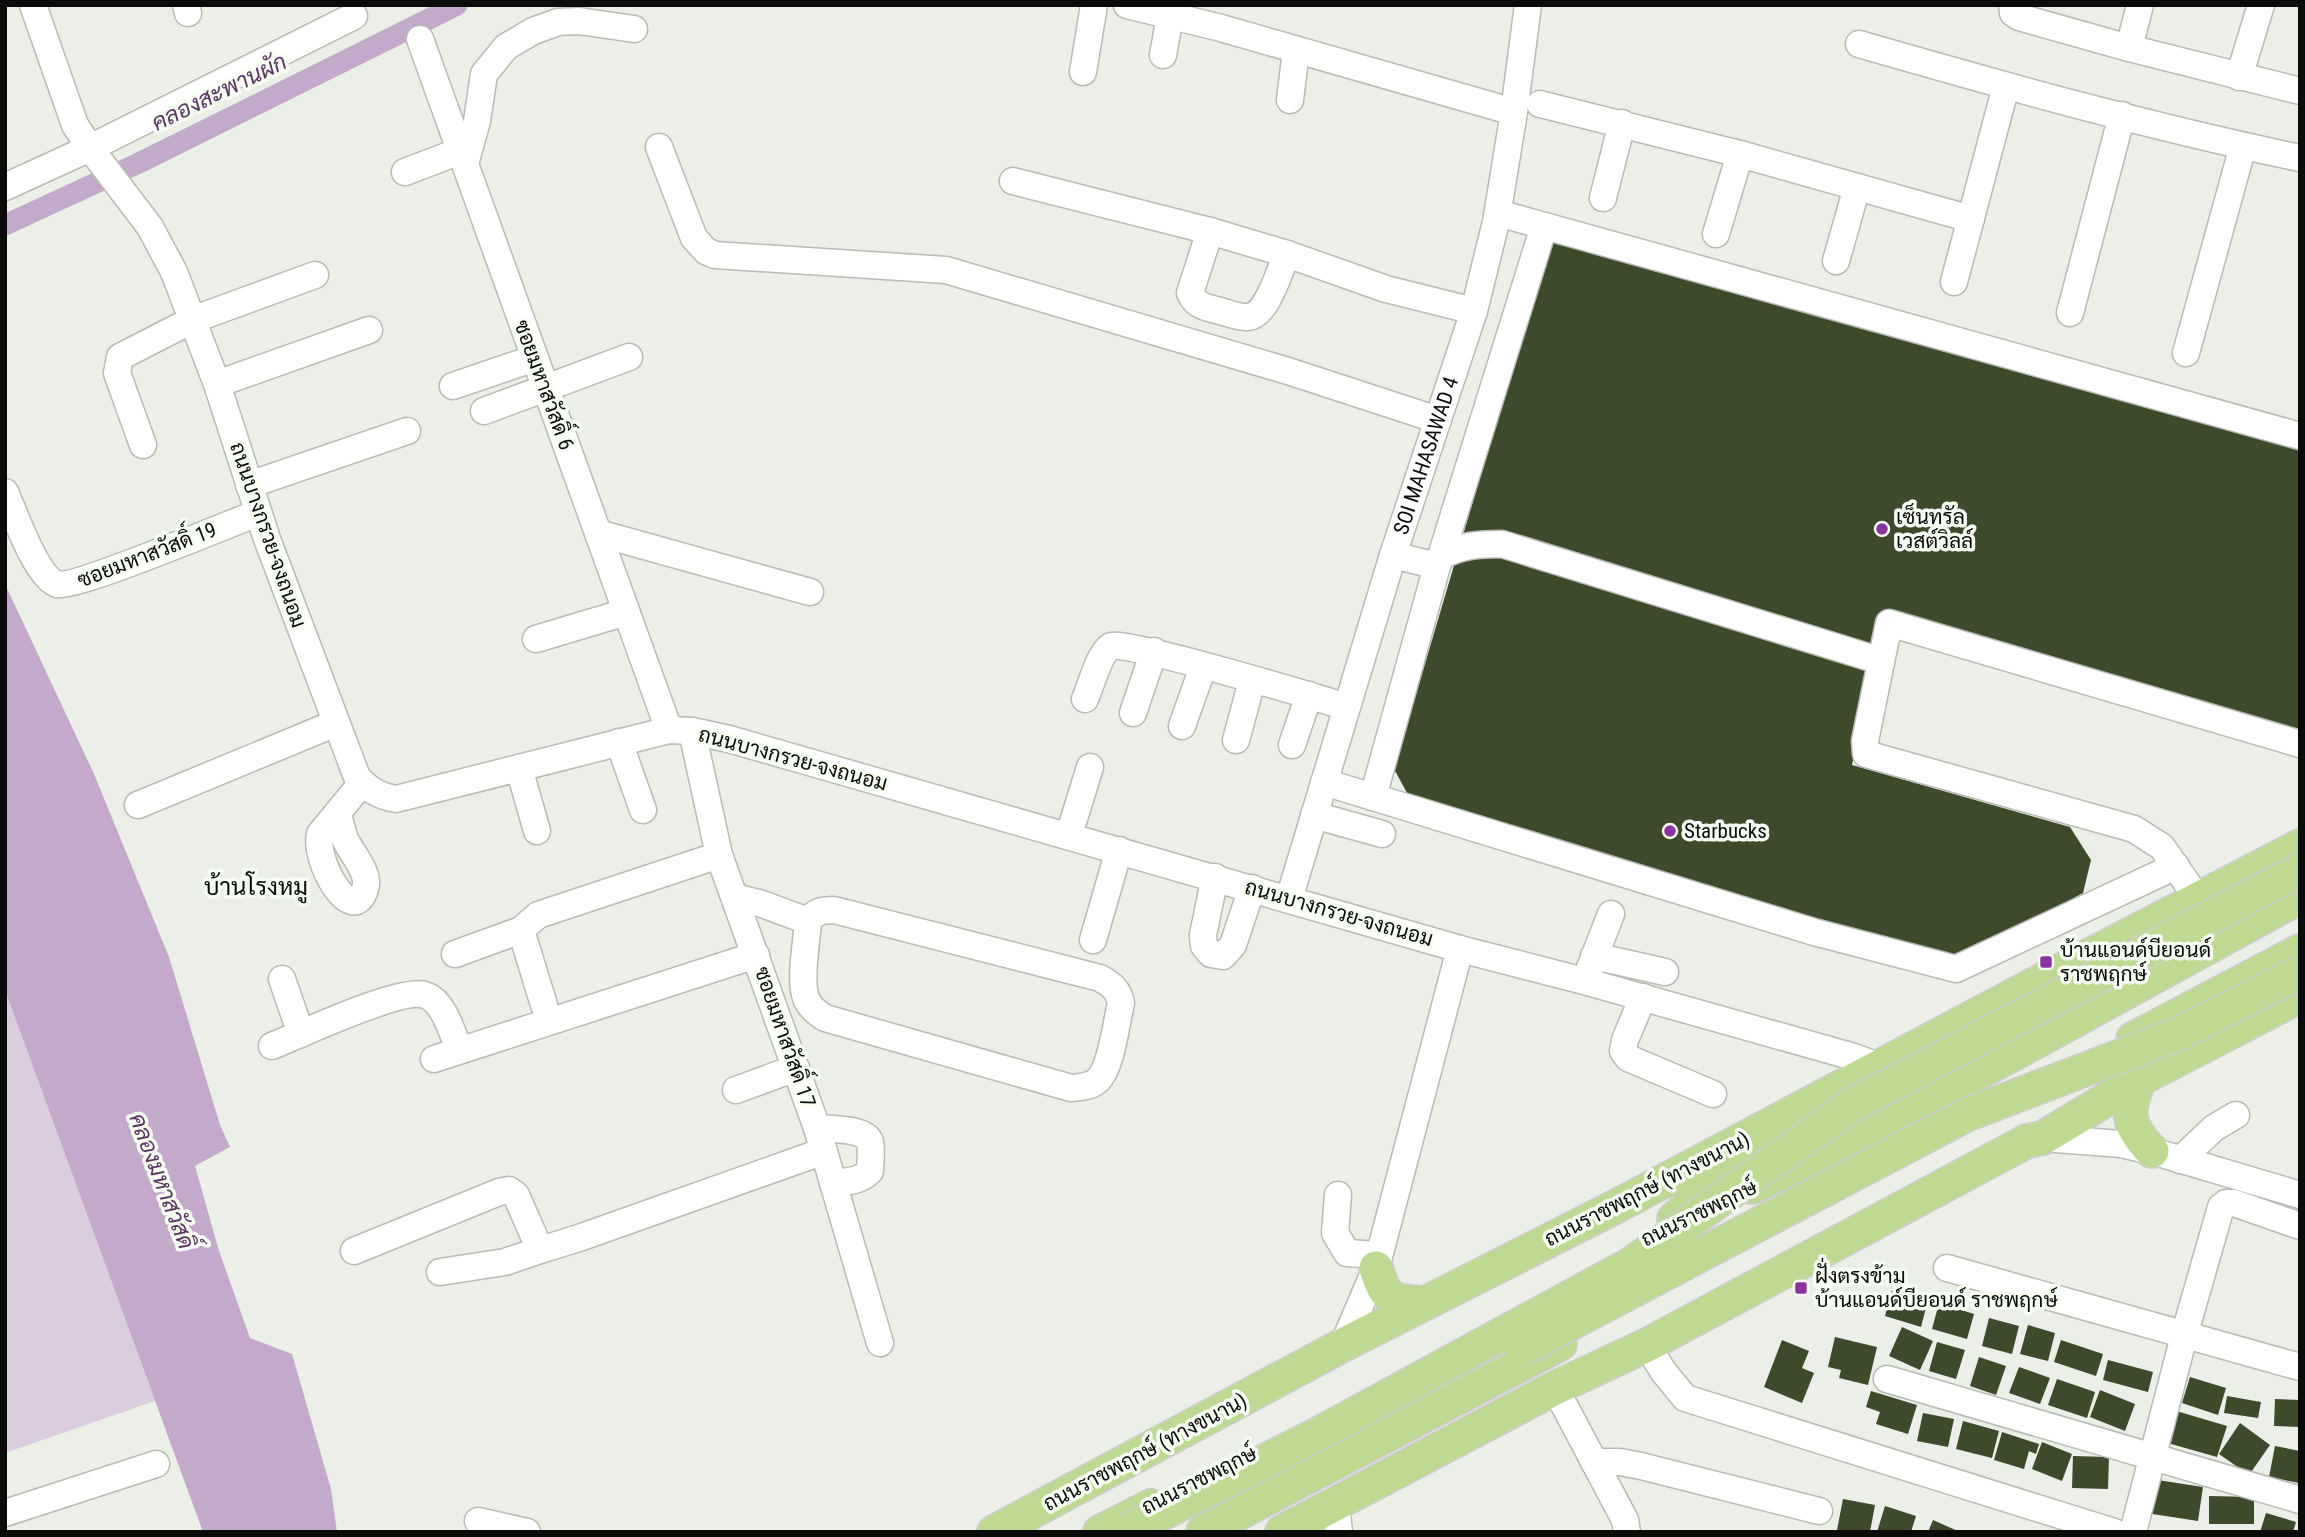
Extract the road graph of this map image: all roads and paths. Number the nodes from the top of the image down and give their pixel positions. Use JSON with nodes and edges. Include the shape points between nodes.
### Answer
{"nodes":[{"id":1,"x":33,"y":5,"type":"edge"},
{"id":2,"x":1094,"y":5,"type":"edge"},
{"id":3,"x":1127,"y":5,"type":"edge"},
{"id":4,"x":1528,"y":5,"type":"edge"},
{"id":5,"x":2140,"y":5,"type":"edge"},
{"id":6,"x":2261,"y":5,"type":"edge"},
{"id":7,"x":2015,"y":11,"type":"edge"},
{"id":8,"x":354,"y":16,"type":"dead end"},
{"id":9,"x":1170,"y":16,"type":"junction"},
{"id":10,"x":634,"y":29,"type":"dead end"},
{"id":11,"x":420,"y":40,"type":"dead end"},
{"id":12,"x":1859,"y":44,"type":"dead end"},
{"id":13,"x":2129,"y":48,"type":"junction"},
{"id":14,"x":1296,"y":50,"type":"junction"},
{"id":15,"x":1163,"y":55,"type":"dead end"},
{"id":16,"x":1083,"y":72,"type":"dead end"},
{"id":17,"x":2239,"y":76,"type":"junction"},
{"id":18,"x":2006,"y":86,"type":"junction"},
{"id":19,"x":2300,"y":91,"type":"edge"},
{"id":20,"x":1290,"y":100,"type":"dead end"},
{"id":21,"x":1540,"y":104,"type":"dead end"},
{"id":22,"x":1514,"y":112,"type":"junction"},
{"id":23,"x":2122,"y":115,"type":"junction"},
{"id":24,"x":1622,"y":123,"type":"junction"},
{"id":25,"x":2243,"y":146,"type":"junction"},
{"id":26,"x":659,"y":147,"type":"dead end"},
{"id":27,"x":90,"y":148,"type":"junction"},
{"id":28,"x":1740,"y":154,"type":"junction"},
{"id":29,"x":462,"y":157,"type":"junction"},
{"id":30,"x":2300,"y":158,"type":"edge"},
{"id":31,"x":405,"y":172,"type":"dead end"},
{"id":32,"x":1013,"y":181,"type":"dead end"},
{"id":33,"x":5,"y":187,"type":"edge"},
{"id":34,"x":1857,"y":187,"type":"junction"},
{"id":35,"x":1603,"y":198,"type":"dead end"},
{"id":36,"x":1498,"y":213,"type":"junction"},
{"id":37,"x":1971,"y":219,"type":"junction"},
{"id":38,"x":1544,"y":226,"type":"junction"},
{"id":39,"x":1210,"y":231,"type":"junction"},
{"id":40,"x":1716,"y":234,"type":"dead end"},
{"id":41,"x":1287,"y":254,"type":"junction"},
{"id":42,"x":1836,"y":261,"type":"dead end"},
{"id":43,"x":315,"y":275,"type":"dead end"},
{"id":44,"x":1954,"y":282,"type":"dead end"},
{"id":45,"x":1474,"y":311,"type":"junction"},
{"id":46,"x":2070,"y":313,"type":"dead end"},
{"id":47,"x":192,"y":320,"type":"junction"},
{"id":48,"x":369,"y":330,"type":"dead end"},
{"id":49,"x":2186,"y":353,"type":"dead end"},
{"id":50,"x":629,"y":357,"type":"dead end"},
{"id":51,"x":535,"y":358,"type":"junction"},
{"id":52,"x":217,"y":384,"type":"junction"},
{"id":53,"x":453,"y":386,"type":"dead end"},
{"id":54,"x":545,"y":388,"type":"junction"},
{"id":55,"x":484,"y":411,"type":"dead end"},
{"id":56,"x":1438,"y":421,"type":"junction"},
{"id":57,"x":407,"y":431,"type":"dead end"},
{"id":58,"x":2300,"y":436,"type":"edge"},
{"id":59,"x":143,"y":445,"type":"dead end"},
{"id":60,"x":249,"y":485,"type":"junction"},
{"id":61,"x":5,"y":492,"type":"edge"},
{"id":62,"x":258,"y":513,"type":"junction"},
{"id":63,"x":598,"y":533,"type":"junction"},
{"id":64,"x":1393,"y":555,"type":"junction"},
{"id":65,"x":1439,"y":561,"type":"junction"},
{"id":66,"x":810,"y":592,"type":"dead end"},
{"id":67,"x":626,"y":612,"type":"junction"},
{"id":68,"x":536,"y":639,"type":"dead end"},
{"id":69,"x":1154,"y":651,"type":"junction"},
{"id":70,"x":1881,"y":661,"type":"junction"},
{"id":71,"x":1203,"y":667,"type":"junction"},
{"id":72,"x":1252,"y":681,"type":"junction"},
{"id":73,"x":1309,"y":695,"type":"junction"},
{"id":74,"x":1086,"y":699,"type":"dead end"},
{"id":75,"x":1346,"y":707,"type":"junction"},
{"id":76,"x":1133,"y":713,"type":"dead end"},
{"id":77,"x":336,"y":723,"type":"junction"},
{"id":78,"x":1182,"y":726,"type":"dead end"},
{"id":79,"x":680,"y":730,"type":"junction"},
{"id":80,"x":1236,"y":740,"type":"dead end"},
{"id":81,"x":619,"y":743,"type":"junction"},
{"id":82,"x":2300,"y":744,"type":"edge"},
{"id":83,"x":1292,"y":745,"type":"dead end"},
{"id":84,"x":1090,"y":767,"type":"dead end"},
{"id":85,"x":519,"y":768,"type":"junction"},
{"id":86,"x":1324,"y":782,"type":"junction"},
{"id":87,"x":362,"y":783,"type":"junction"},
{"id":88,"x":1373,"y":797,"type":"junction"},
{"id":89,"x":138,"y":805,"type":"dead end"},
{"id":90,"x":643,"y":810,"type":"dead end"},
{"id":91,"x":338,"y":813,"type":"dead end"},
{"id":92,"x":1314,"y":815,"type":"junction"},
{"id":93,"x":537,"y":831,"type":"dead end"},
{"id":94,"x":1382,"y":834,"type":"dead end"},
{"id":95,"x":1069,"y":835,"type":"junction"},
{"id":96,"x":2300,"y":846,"type":"edge"},
{"id":97,"x":1119,"y":849,"type":"junction"},
{"id":98,"x":719,"y":855,"type":"junction"},
{"id":99,"x":2176,"y":866,"type":"junction"},
{"id":100,"x":2300,"y":870,"type":"edge"},
{"id":101,"x":1215,"y":877,"type":"junction"},
{"id":102,"x":1252,"y":888,"type":"junction"},
{"id":103,"x":734,"y":897,"type":"junction"},
{"id":104,"x":2300,"y":897,"type":"edge"},
{"id":105,"x":1289,"y":899,"type":"junction"},
{"id":106,"x":2199,"y":899,"type":"junction"},
{"id":107,"x":1611,"y":914,"type":"dead end"},
{"id":108,"x":808,"y":921,"type":"junction"},
{"id":109,"x":521,"y":930,"type":"junction"},
{"id":110,"x":1093,"y":940,"type":"dead end"},
{"id":111,"x":1460,"y":949,"type":"junction"},
{"id":112,"x":2300,"y":951,"type":"edge"},
{"id":113,"x":455,"y":954,"type":"dead end"},
{"id":114,"x":756,"y":955,"type":"junction"},
{"id":115,"x":1594,"y":956,"type":"junction"},
{"id":116,"x":1665,"y":972,"type":"dead end"},
{"id":117,"x":2300,"y":972,"type":"edge"},
{"id":118,"x":282,"y":979,"type":"dead end"},
{"id":119,"x":1584,"y":981,"type":"junction"},
{"id":120,"x":2300,"y":996,"type":"edge"},
{"id":121,"x":1643,"y":997,"type":"junction"},
{"id":122,"x":544,"y":1005,"type":"dead end"},
{"id":123,"x":301,"y":1034,"type":"junction"},
{"id":124,"x":272,"y":1045,"type":"dead end"},
{"id":125,"x":2204,"y":1046,"type":"junction"},
{"id":126,"x":459,"y":1049,"type":"junction"},
{"id":127,"x":434,"y":1059,"type":"dead end"},
{"id":128,"x":1880,"y":1067,"type":"junction"},
{"id":129,"x":796,"y":1068,"type":"junction"},
{"id":130,"x":2140,"y":1079,"type":"junction"},
{"id":131,"x":736,"y":1090,"type":"dead end"},
{"id":132,"x":1713,"y":1094,"type":"dead end"},
{"id":133,"x":2008,"y":1106,"type":"junction"},
{"id":134,"x":2236,"y":1115,"type":"dead end"},
{"id":135,"x":1787,"y":1116,"type":"junction"},
{"id":136,"x":2043,"y":1138,"type":"junction"},
{"id":137,"x":820,"y":1140,"type":"junction"},
{"id":138,"x":2166,"y":1155,"type":"junction"},
{"id":139,"x":833,"y":1183,"type":"junction"},
{"id":140,"x":1338,"y":1195,"type":"dead end"},
{"id":141,"x":2300,"y":1195,"type":"edge"},
{"id":142,"x":2300,"y":1226,"type":"edge"},
{"id":143,"x":1661,"y":1230,"type":"junction"},
{"id":144,"x":540,"y":1250,"type":"junction"},
{"id":145,"x":354,"y":1251,"type":"dead end"},
{"id":146,"x":1377,"y":1262,"type":"junction"},
{"id":147,"x":1947,"y":1268,"type":"dead end"},
{"id":148,"x":440,"y":1272,"type":"dead end"},
{"id":149,"x":1425,"y":1303,"type":"junction"},
{"id":150,"x":2183,"y":1336,"type":"junction"},
{"id":151,"x":880,"y":1343,"type":"dead end"},
{"id":152,"x":1343,"y":1345,"type":"junction"},
{"id":153,"x":1647,"y":1345,"type":"junction"},
{"id":154,"x":2300,"y":1367,"type":"edge"},
{"id":155,"x":1887,"y":1379,"type":"dead end"},
{"id":156,"x":1555,"y":1388,"type":"junction"},
{"id":157,"x":2152,"y":1456,"type":"junction"},
{"id":158,"x":1594,"y":1462,"type":"junction"},
{"id":159,"x":156,"y":1465,"type":"dead end"},
{"id":160,"x":2300,"y":1500,"type":"edge"},
{"id":161,"x":1819,"y":1511,"type":"dead end"},
{"id":162,"x":5,"y":1513,"type":"edge"},
{"id":163,"x":1338,"y":1518,"type":"edge"},
{"id":164,"x":478,"y":1521,"type":"dead end"},
{"id":165,"x":527,"y":1532,"type":"edge"},
{"id":166,"x":994,"y":1532,"type":"edge"},
{"id":167,"x":1100,"y":1532,"type":"edge"},
{"id":168,"x":1126,"y":1532,"type":"edge"},
{"id":169,"x":1177,"y":1532,"type":"edge"},
{"id":170,"x":1203,"y":1532,"type":"edge"},
{"id":171,"x":1282,"y":1532,"type":"edge"},
{"id":172,"x":1627,"y":1532,"type":"edge"},
{"id":173,"x":2114,"y":1532,"type":"edge"},
{"id":174,"x":2133,"y":1532,"type":"edge"}],
"edges":[{"from":1,"to":27,"type":"street","name":"ถนนบางกรวย-จงถนอม","via":[[71,114]]},
{"from":2,"to":16,"type":"street"},
{"from":3,"to":9,"type":"street"},
{"from":4,"to":22,"type":"street","name":"SOI MAHASAWAD 4"},
{"from":5,"to":13,"type":"street"},
{"from":6,"to":17,"type":"street"},
{"from":7,"to":13,"type":"street"},
{"from":8,"to":27,"type":"street"},
{"from":9,"to":14,"type":"street"},
{"from":9,"to":15,"type":"street"},
{"from":10,"to":29,"type":"street","via":[[558,22],[506,47],[484,74],[477,121]]},
{"from":11,"to":29,"type":"street","name":"ซอยมหาสวัสดิ์ 6"},
{"from":12,"to":18,"type":"street"},
{"from":13,"to":17,"type":"street"},
{"from":14,"to":20,"type":"street"},
{"from":14,"to":22,"type":"street"},
{"from":17,"to":19,"type":"street"},
{"from":18,"to":23,"type":"street"},
{"from":18,"to":37,"type":"street"},
{"from":21,"to":24,"type":"street"},
{"from":22,"to":36,"type":"street","name":"SOI MAHASAWAD 4"},
{"from":23,"to":25,"type":"street"},
{"from":23,"to":46,"type":"street"},
{"from":24,"to":28,"type":"street"},
{"from":24,"to":35,"type":"street"},
{"from":25,"to":30,"type":"street"},
{"from":25,"to":49,"type":"street"},
{"from":26,"to":56,"type":"street","via":[[694,238],[715,255],[946,270],[1288,371]]},
{"from":27,"to":33,"type":"street"},
{"from":27,"to":47,"type":"street","name":"ถนนบางกรวย-จงถนอม","via":[[158,240]]},
{"from":28,"to":34,"type":"street"},
{"from":28,"to":40,"type":"street"},
{"from":29,"to":31,"type":"street"},
{"from":29,"to":51,"type":"street","name":"ซอยมหาสวัสดิ์ 6"},
{"from":32,"to":39,"type":"street"},
{"from":34,"to":37,"type":"street"},
{"from":34,"to":42,"type":"street"},
{"from":36,"to":38,"type":"street"},
{"from":36,"to":45,"type":"street","name":"SOI MAHASAWAD 4"},
{"from":37,"to":44,"type":"street"},
{"from":38,"to":58,"type":"street"},
{"from":38,"to":65,"type":"street"},
{"from":39,"to":41,"type":"street"},
{"from":39,"to":41,"type":"street","via":[[1191,293],[1202,306],[1249,317],[1256,314],[1265,305]]},
{"from":41,"to":45,"type":"street","via":[[1386,289]]},
{"from":43,"to":47,"type":"street"},
{"from":45,"to":56,"type":"street","name":"SOI MAHASAWAD 4"},
{"from":47,"to":52,"type":"street","name":"ถนนบางกรวย-จงถนอม"},
{"from":47,"to":59,"type":"street","via":[[127,352],[117,363]]},
{"from":48,"to":52,"type":"street"},
{"from":50,"to":54,"type":"street"},
{"from":51,"to":53,"type":"street"},
{"from":51,"to":54,"type":"street","name":"ซอยมหาสวัสดิ์ 6"},
{"from":52,"to":60,"type":"street","name":"ถนนบางกรวย-จงถนอม"},
{"from":54,"to":55,"type":"street"},
{"from":54,"to":63,"type":"street","name":"ซอยมหาสวัสดิ์ 6"},
{"from":56,"to":64,"type":"street","name":"SOI MAHASAWAD 4"},
{"from":57,"to":60,"type":"street"},
{"from":60,"to":62,"type":"street","name":"ถนนบางกรวย-จงถนอม"},
{"from":61,"to":62,"type":"street","name":"ซอยมหาสวัสดิ์ 19","via":[[35,559],[56,584],[101,573]]},
{"from":62,"to":77,"type":"street","name":"ถนนบางกรวย-จงถนอม"},
{"from":63,"to":66,"type":"street"},
{"from":63,"to":67,"type":"street","name":"ซอยมหาสวัสดิ์ 6"},
{"from":64,"to":65,"type":"street"},
{"from":64,"to":75,"type":"street","name":"SOI MAHASAWAD 4"},
{"from":65,"to":70,"type":"street","via":[[1472,544],[1502,544]]},
{"from":65,"to":88,"type":"street"},
{"from":67,"to":68,"type":"street"},
{"from":67,"to":79,"type":"street","name":"ซอยมหาสวัสดิ์ 6"},
{"from":69,"to":71,"type":"street"},
{"from":69,"to":74,"type":"street","via":[[1117,644],[1108,647]]},
{"from":69,"to":76,"type":"street"},
{"from":70,"to":82,"type":"street","via":[[1889,623]]},
{"from":70,"to":99,"type":"street","via":[[1866,754],[2134,829],[2162,846]]},
{"from":71,"to":72,"type":"street"},
{"from":71,"to":78,"type":"street"},
{"from":72,"to":73,"type":"street"},
{"from":72,"to":80,"type":"street"},
{"from":73,"to":75,"type":"street"},
{"from":73,"to":83,"type":"street"},
{"from":75,"to":86,"type":"street","name":"SOI MAHASAWAD 4"},
{"from":77,"to":87,"type":"street","name":"ถนนบางกรวย-จงถนอม"},
{"from":77,"to":89,"type":"street"},
{"from":79,"to":81,"type":"street","name":"ถนนบางกรวย-จงถนอม"},
{"from":79,"to":95,"type":"street","name":"ถนนบางกรวย-จงถนอม","via":[[729,739]]},
{"from":79,"to":98,"type":"street","name":"ซอยมหาสวัสดิ์ 17"},
{"from":81,"to":85,"type":"street","name":"ถนนบางกรวย-จงถนอม"},
{"from":81,"to":90,"type":"street"},
{"from":84,"to":95,"type":"street"},
{"from":85,"to":87,"type":"street","name":"ถนนบางกรวย-จงถนอม","via":[[396,799]]},
{"from":85,"to":93,"type":"street"},
{"from":86,"to":88,"type":"street"},
{"from":86,"to":92,"type":"street","name":"SOI MAHASAWAD 4"},
{"from":87,"to":91,"type":"street"},
{"from":88,"to":99,"type":"street","via":[[1814,932],[1956,969]]},
{"from":92,"to":94,"type":"street"},
{"from":92,"to":105,"type":"street","name":"SOI MAHASAWAD 4"},
{"from":95,"to":97,"type":"street","name":"ถนนบางกรวย-จงถนอม"},
{"from":96,"to":106,"type":"main road","name":"ถนนราชพฤกษ์ (ทางขนาน)"},
{"from":97,"to":101,"type":"street","name":"ถนนบางกรวย-จงถนอม"},
{"from":97,"to":110,"type":"street"},
{"from":98,"to":103,"type":"street","name":"ซอยมหาสวัสดิ์ 17"},
{"from":98,"to":109,"type":"street","via":[[538,915]]},
{"from":99,"to":106,"type":"street"},
{"from":100,"to":168,"type":"main road","bridge":true,"via":[[1852,1105],[1631,1264],[1322,1432]]},
{"from":101,"to":102,"type":"street","name":"ถนนบางกรวย-จงถนอม"},
{"from":101,"to":102,"type":"street","via":[[1203,934],[1204,946],[1211,954],[1223,956],[1234,945]]},
{"from":102,"to":105,"type":"street","name":"ถนนบางกรวย-จงถนอม"},
{"from":103,"to":108,"type":"street"},
{"from":103,"to":114,"type":"street","name":"ซอยมหาสวัสดิ์ 17"},
{"from":104,"to":143,"type":"main road","name":"ถนนราชพฤกษ์","via":[[1831,1150]]},
{"from":105,"to":111,"type":"street","name":"ถนนบางกรวย-จงถนอม"},
{"from":106,"to":128,"type":"main road","name":"ถนนราชพฤกษ์ (ทางขนาน)"},
{"from":107,"to":115,"type":"street"},
{"from":108,"to":108,"type":"street","via":[[822,910],[834,910],[1100,978],[1112,984],[1121,1003],[1106,1069],[1087,1087],[1071,1088],[825,1018],[806,998]]},
{"from":109,"to":113,"type":"street"},
{"from":109,"to":122,"type":"street"},
{"from":111,"to":119,"type":"street","name":"ถนนบางกรวย-จงถนอม"},
{"from":111,"to":146,"type":"street"},
{"from":112,"to":133,"type":"main road"},
{"from":114,"to":126,"type":"street"},
{"from":114,"to":129,"type":"street","name":"ซอยมหาสวัสดิ์ 17"},
{"from":115,"to":116,"type":"street"},
{"from":115,"to":119,"type":"street"},
{"from":117,"to":169,"type":"main road","bridge":true,"via":[[2181,1034],[1966,1115]]},
{"from":118,"to":123,"type":"street"},
{"from":119,"to":121,"type":"street","name":"ถนนบางกรวย-จงถนอม"},
{"from":120,"to":125,"type":"main road"},
{"from":121,"to":128,"type":"street","name":"ถนนบางกรวย-จงถนอม"},
{"from":121,"to":132,"type":"street","via":[[1625,1040],[1623,1051],[1628,1058]]},
{"from":123,"to":124,"type":"street"},
{"from":123,"to":126,"type":"street","via":[[386,1000],[426,995],[448,1022]]},
{"from":125,"to":130,"type":"main road"},
{"from":125,"to":133,"type":"main road"},
{"from":126,"to":127,"type":"street"},
{"from":128,"to":135,"type":"main road","name":"ถนนราชพฤกษ์ (ทางขนาน)"},
{"from":129,"to":131,"type":"street"},
{"from":129,"to":137,"type":"street","name":"ซอยมหาสวัสดิ์ 17"},
{"from":130,"to":136,"type":"main road"},
{"from":130,"to":138,"type":"main road","via":[[2130,1115],[2141,1140]]},
{"from":133,"to":170,"type":"main road"},
{"from":134,"to":138,"type":"street"},
{"from":135,"to":143,"type":"main road"},
{"from":135,"to":149,"type":"main road","name":"ถนนราชพฤกษ์ (ทางขนาน)"},
{"from":136,"to":138,"type":"street","via":[[2121,1144]]},
{"from":136,"to":153,"type":"main road","via":[[2027,1141]]},
{"from":137,"to":139,"type":"street","name":"ซอยมหาสวัสดิ์ 17"},
{"from":137,"to":139,"type":"street","via":[[859,1132],[870,1142],[870,1171],[857,1180]]},
{"from":137,"to":144,"type":"street"},
{"from":138,"to":141,"type":"street"},
{"from":139,"to":151,"type":"street","name":"ซอยมหาสวัสดิ์ 17"},
{"from":140,"to":146,"type":"street","via":[[1335,1233],[1347,1253]]},
{"from":142,"to":150,"type":"street","via":[[2226,1203]]},
{"from":143,"to":167,"type":"main road","name":"ถนนราชพฤกษ์"},
{"from":144,"to":145,"type":"street","via":[[516,1195],[509,1190]]},
{"from":144,"to":148,"type":"street","via":[[505,1262]]},
{"from":146,"to":149,"type":"main road","via":[[1382,1289],[1397,1301]]},
{"from":146,"to":152,"type":"street"},
{"from":147,"to":150,"type":"street"},
{"from":149,"to":152,"type":"main road","name":"ถนนราชพฤกษ์ (ทางขนาน)"},
{"from":150,"to":154,"type":"street"},
{"from":150,"to":157,"type":"street"},
{"from":152,"to":166,"type":"main road","name":"ถนนราชพฤกษ์ (ทางขนาน)"},
{"from":153,"to":156,"type":"main road"},
{"from":153,"to":173,"type":"street","via":[[1685,1398]]},
{"from":155,"to":157,"type":"street"},
{"from":156,"to":158,"type":"street"},
{"from":156,"to":163,"type":"main road"},
{"from":157,"to":160,"type":"street"},
{"from":157,"to":174,"type":"street"},
{"from":158,"to":161,"type":"street","via":[[1641,1466]]},
{"from":158,"to":172,"type":"street"},
{"from":159,"to":162,"type":"street"},
{"from":163,"to":171,"type":"main road"},
{"from":164,"to":165,"type":"street"}]}
